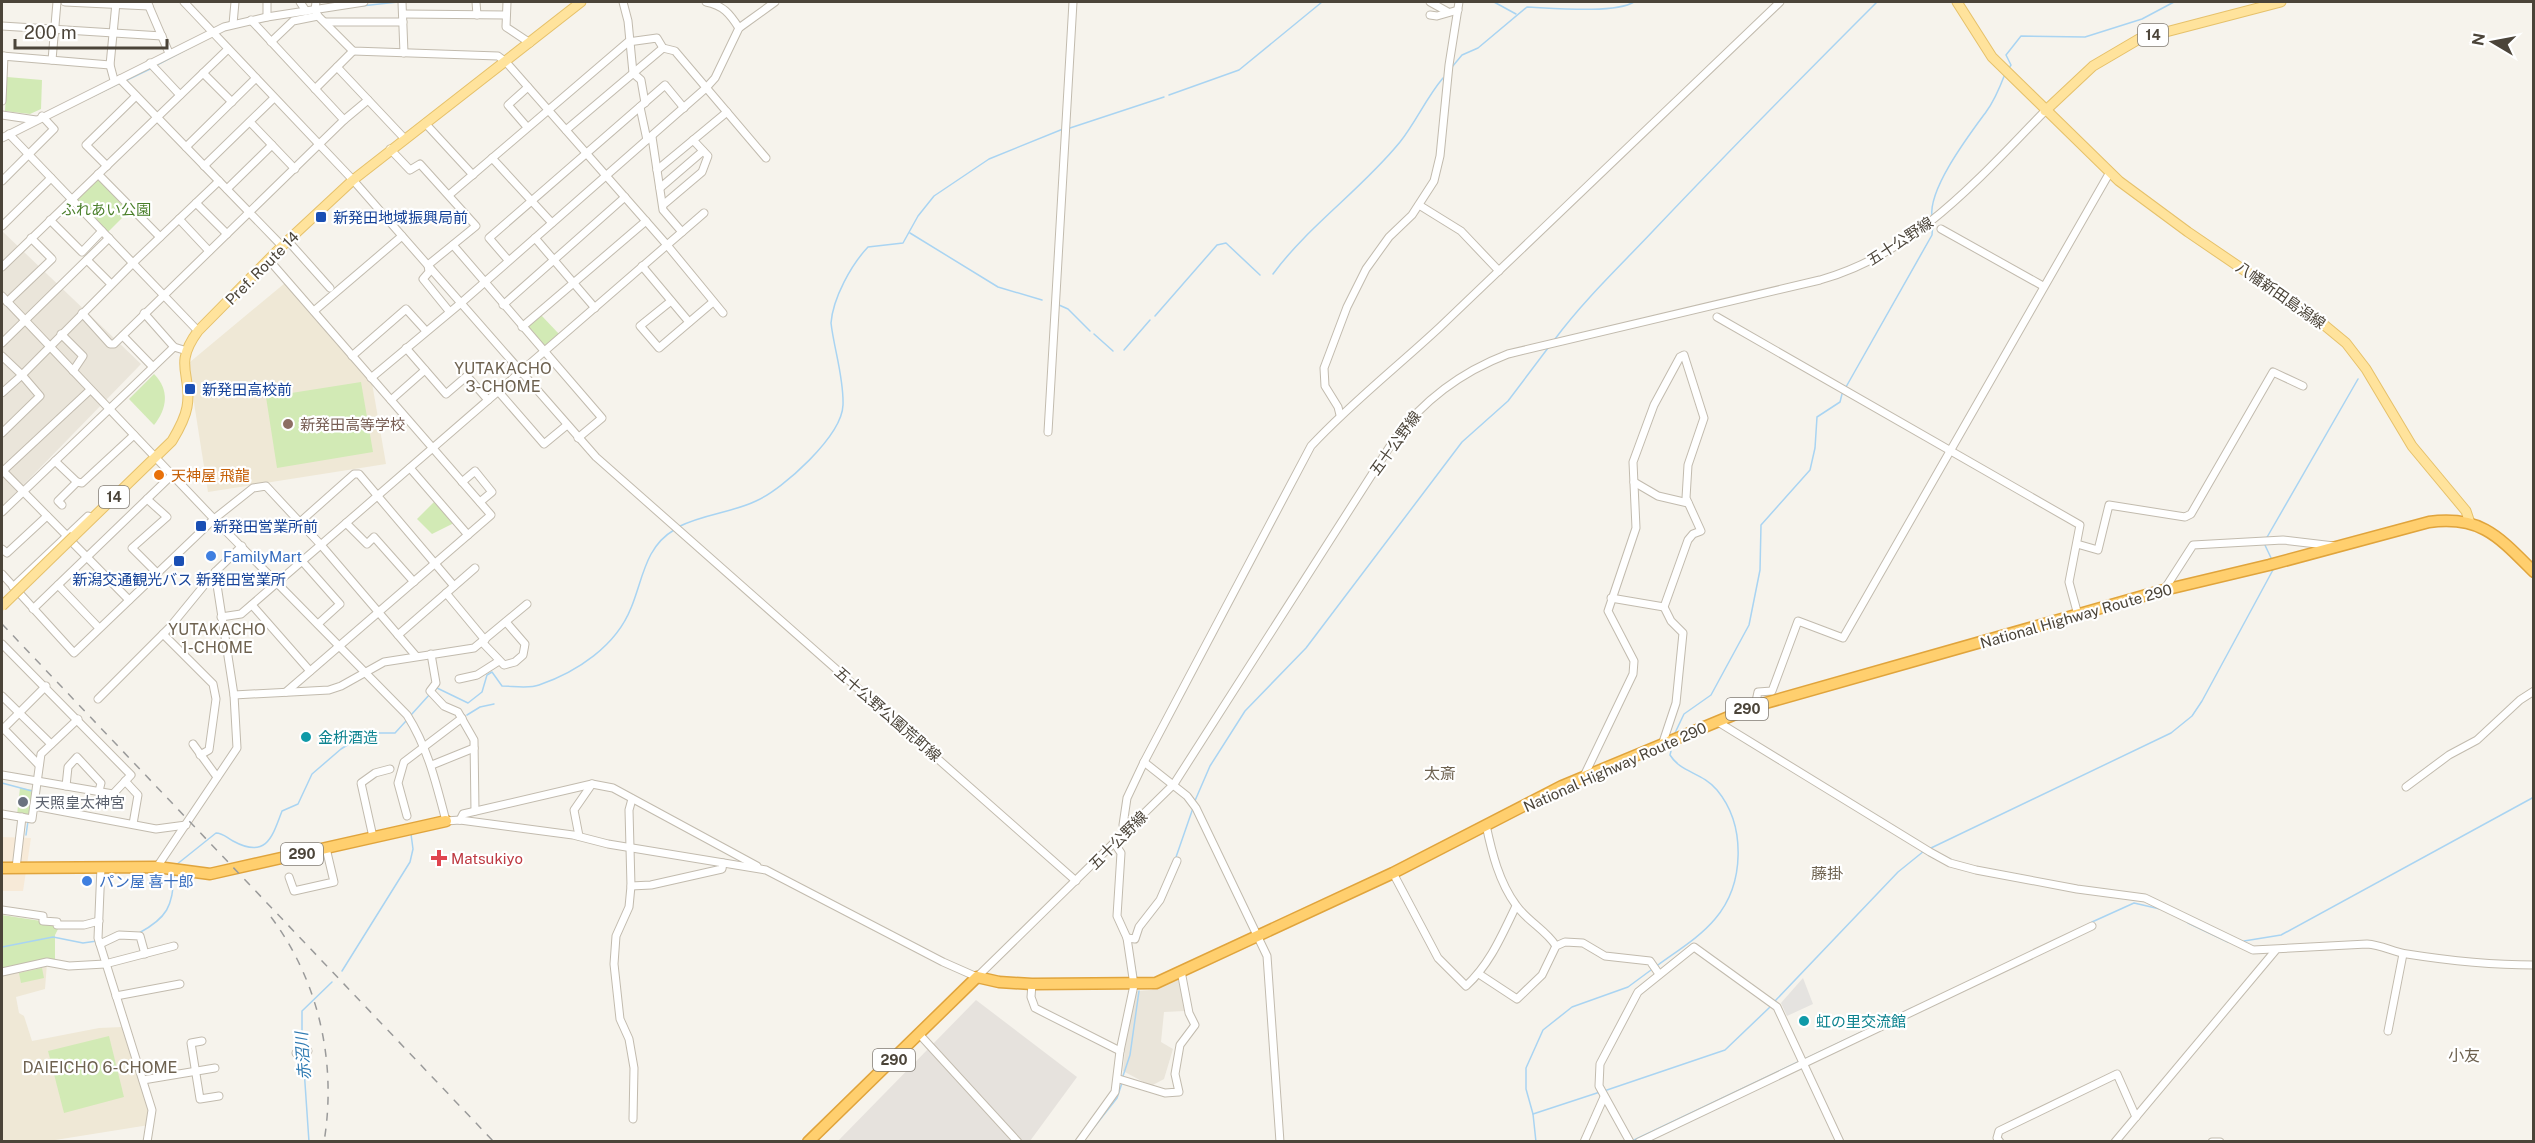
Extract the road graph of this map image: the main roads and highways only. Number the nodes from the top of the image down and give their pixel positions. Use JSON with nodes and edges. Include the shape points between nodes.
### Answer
{"nodes":[{"id":1,"x":1957,"y":2,"type":"edge"},
{"id":2,"x":2282,"y":2,"type":"edge"},
{"id":3,"x":578,"y":5,"type":"edge"},
{"id":4,"x":2045,"y":111,"type":"junction"},
{"id":5,"x":2470,"y":523,"type":"junction"},
{"id":6,"x":2534,"y":572,"type":"edge"},
{"id":7,"x":2,"y":606,"type":"edge"},
{"id":8,"x":446,"y":821,"type":"road end"},
{"id":9,"x":2,"y":868,"type":"edge"},
{"id":10,"x":808,"y":1142,"type":"edge"}],
"edges":[{"from":1,"to":4,"type":"main road","via":[[1992,57]]},
{"from":2,"to":4,"type":"main road","number":"14","via":[[2139,39],[2093,66]]},
{"from":3,"to":7,"type":"main road","name":"Pref. Route 14","number":"14","bridge":true,"via":[[353,180],[198,331],[187,351],[187,408],[172,441]]},
{"from":4,"to":5,"type":"main road","name":"八幡新田島潟線","via":[[2109,172],[2346,343],[2412,446],[2466,511]]},
{"from":5,"to":6,"type":"highway","name":"National Highway Route 290","number":"290","via":[[2484,527],[2502,540]]},
{"from":5,"to":10,"type":"highway","name":"National Highway Route 290","number":"290","via":[[2429,522],[2164,590],[1755,706],[1583,778],[1393,873],[1156,983],[1032,984],[977,977]]},
{"from":8,"to":9,"type":"highway","number":"290","via":[[210,874],[157,867]]}]}
